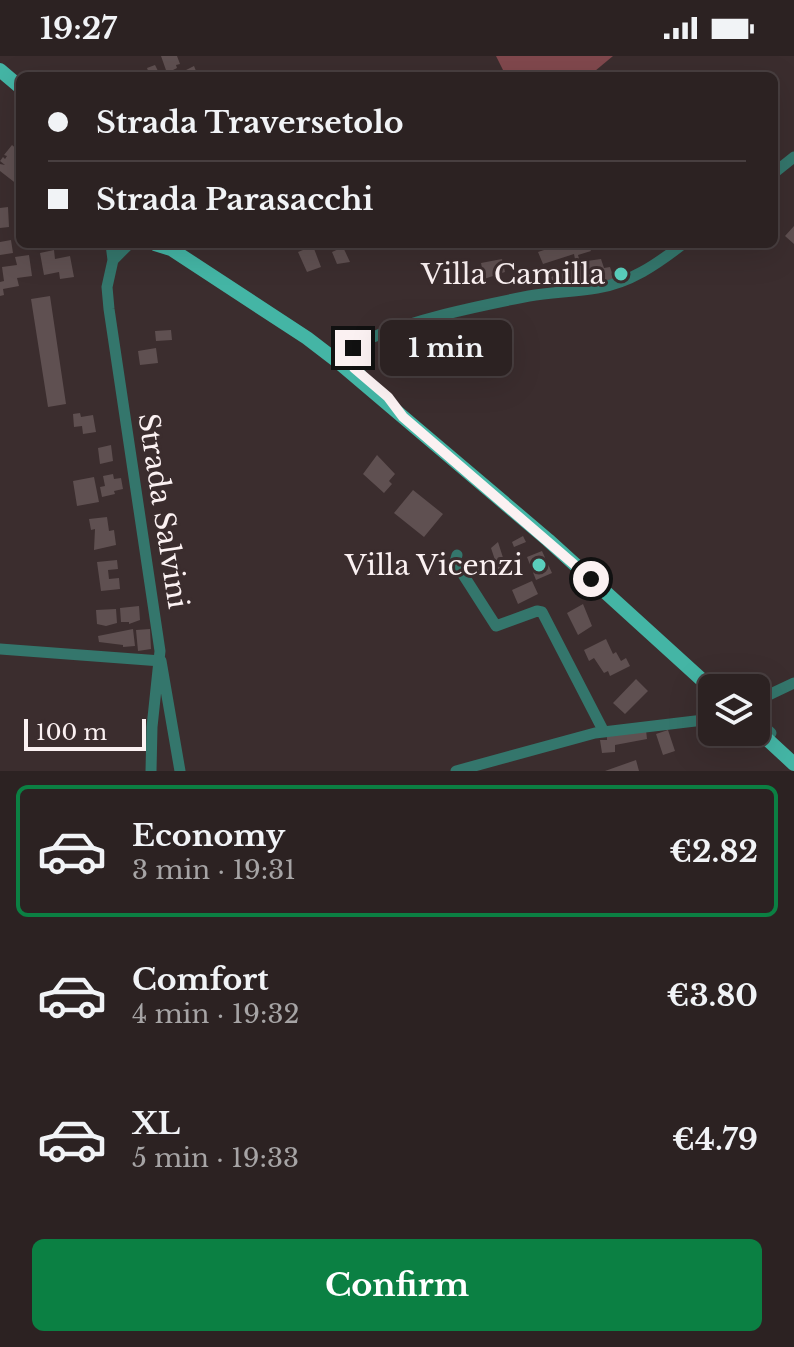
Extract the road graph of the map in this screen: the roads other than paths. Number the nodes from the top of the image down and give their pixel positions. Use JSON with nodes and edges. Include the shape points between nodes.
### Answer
{"nodes":[{"id":1,"x":0,"y":70,"type":"edge"},
{"id":2,"x":16,"y":84,"type":"edge"},
{"id":3,"x":794,"y":157,"type":"edge"},
{"id":4,"x":778,"y":170,"type":"edge"},
{"id":5,"x":112,"y":248,"type":"edge"},
{"id":6,"x":125,"y":248,"type":"edge"},
{"id":7,"x":171,"y":248,"type":"edge"},
{"id":8,"x":678,"y":248,"type":"edge"},
{"id":9,"x":113,"y":260,"type":"junction"},
{"id":10,"x":403,"y":417,"type":"junction"},
{"id":11,"x":457,"y":555,"type":"dead end"},
{"id":12,"x":0,"y":649,"type":"edge"},
{"id":13,"x":676,"y":656,"type":"junction"},
{"id":14,"x":161,"y":661,"type":"junction"},
{"id":15,"x":698,"y":676,"type":"edge"},
{"id":16,"x":794,"y":683,"type":"edge"},
{"id":17,"x":698,"y":685,"type":"edge"},
{"id":18,"x":770,"y":696,"type":"edge"},
{"id":19,"x":698,"y":720,"type":"edge"},
{"id":20,"x":604,"y":732,"type":"junction"},
{"id":21,"x":770,"y":733,"type":"edge"},
{"id":22,"x":770,"y":742,"type":"edge"},
{"id":23,"x":794,"y":756,"type":"edge"},
{"id":24,"x":794,"y":764,"type":"edge"},
{"id":25,"x":151,"y":771,"type":"edge"},
{"id":26,"x":180,"y":771,"type":"edge"},
{"id":27,"x":456,"y":771,"type":"edge"}],
"edges":[{"from":1,"to":2,"type":"main road"},
{"from":3,"to":4,"type":"street"},
{"from":5,"to":9,"type":"street","name":"Strada Salvini"},
{"from":6,"to":9,"type":"street"},
{"from":7,"to":10,"type":"main road","via":[[307,338]]},
{"from":8,"to":10,"type":"street","via":[[653,268],[620,282],[489,304],[357,343],[349,355],[351,365]]},
{"from":9,"to":14,"type":"street","name":"Strada Salvini","via":[[107,283],[109,309]]},
{"from":10,"to":13,"type":"main road"},
{"from":11,"to":20,"type":"street","via":[[455,562],[496,626],[542,612]]},
{"from":12,"to":14,"type":"street"},
{"from":13,"to":15,"type":"main road"},
{"from":13,"to":17,"type":"street"},
{"from":14,"to":25,"type":"street","name":"Strada Salvini"},
{"from":14,"to":26,"type":"street"},
{"from":16,"to":18,"type":"street"},
{"from":19,"to":20,"type":"street"},
{"from":20,"to":27,"type":"street"},
{"from":21,"to":23,"type":"street"},
{"from":22,"to":24,"type":"main road"}]}
